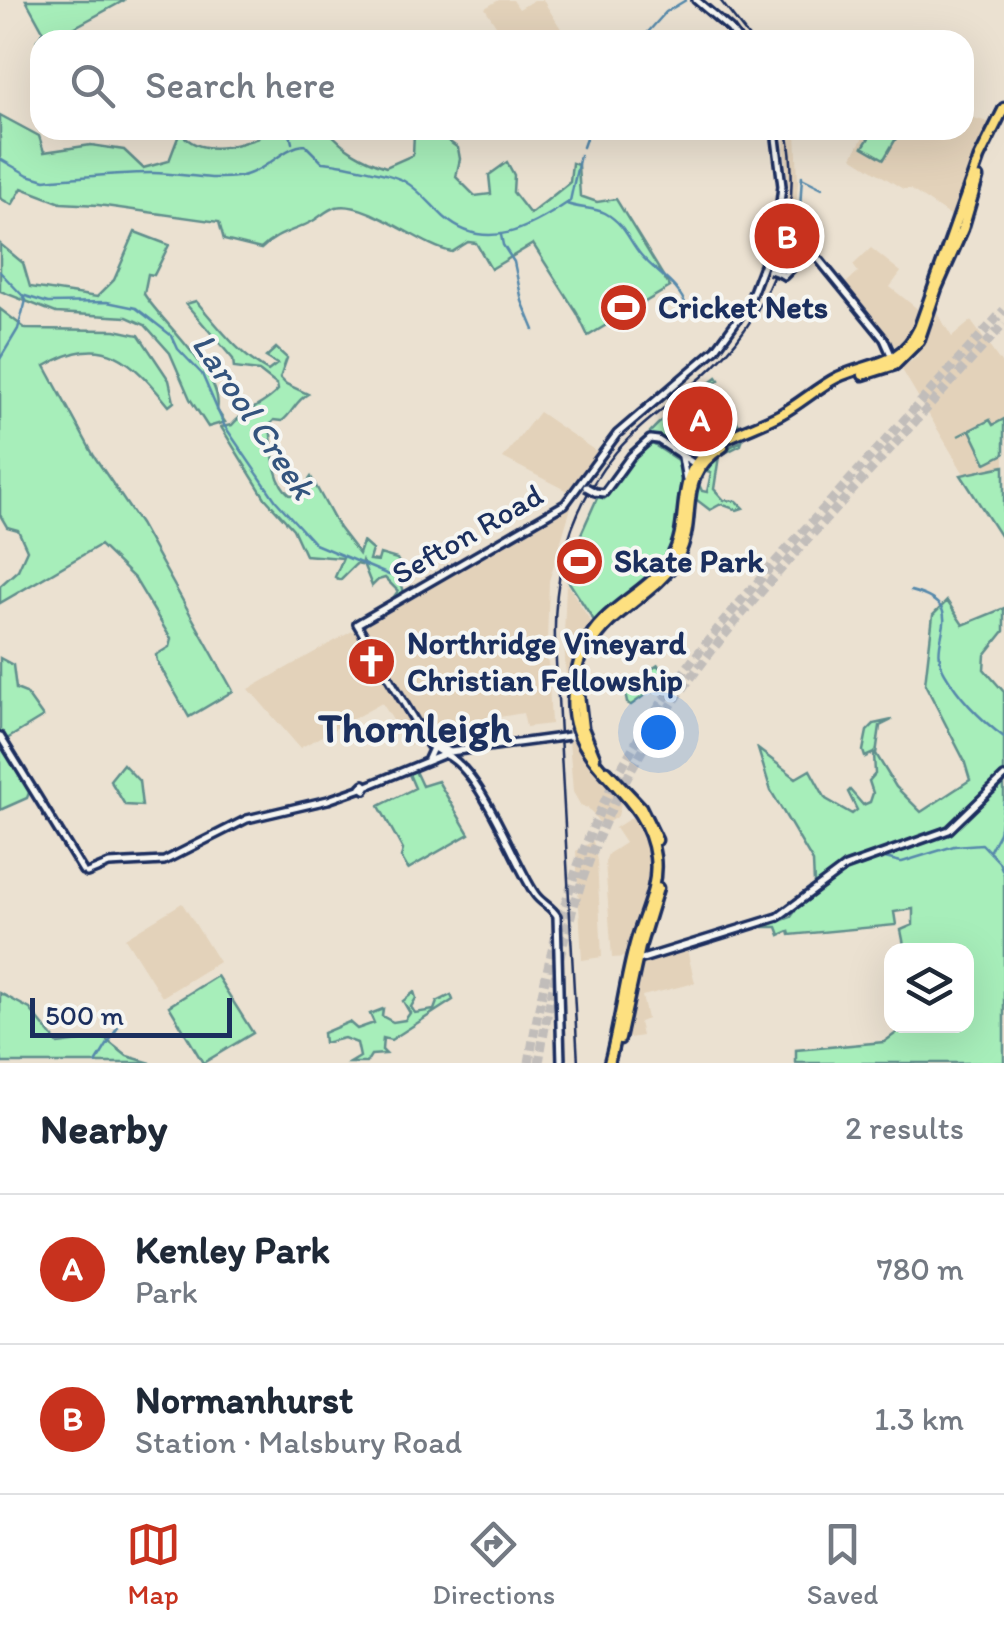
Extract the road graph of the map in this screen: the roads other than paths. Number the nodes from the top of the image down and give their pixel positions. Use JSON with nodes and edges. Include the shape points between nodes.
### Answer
{"nodes":[{"id":1,"x":696,"y":0,"type":"edge"},
{"id":2,"x":731,"y":30,"type":"edge"},
{"id":3,"x":1004,"y":108,"type":"edge"},
{"id":4,"x":1004,"y":121,"type":"edge"},
{"id":5,"x":776,"y":140,"type":"edge"},
{"id":6,"x":767,"y":269,"type":"junction"},
{"id":7,"x":894,"y":362,"type":"junction"},
{"id":8,"x":681,"y":454,"type":"junction"},
{"id":9,"x":698,"y":465,"type":"junction"},
{"id":10,"x":686,"y":481,"type":"junction"},
{"id":11,"x":583,"y":485,"type":"junction"},
{"id":12,"x":370,"y":616,"type":"junction"},
{"id":13,"x":363,"y":633,"type":"junction"},
{"id":14,"x":577,"y":734,"type":"junction"},
{"id":15,"x":0,"y":736,"type":"edge"},
{"id":16,"x":436,"y":748,"type":"junction"},
{"id":17,"x":449,"y":755,"type":"junction"},
{"id":18,"x":426,"y":762,"type":"junction"},
{"id":19,"x":1004,"y":776,"type":"edge"},
{"id":20,"x":634,"y":961,"type":"junction"},
{"id":21,"x":562,"y":1063,"type":"edge"},
{"id":22,"x":612,"y":1063,"type":"edge"}],
"edges":[{"from":1,"to":2,"type":"main road"},
{"from":3,"to":7,"type":"highway","via":[[979,158],[919,328]]},
{"from":4,"to":7,"type":"highway","via":[[922,335]]},
{"from":5,"to":6,"type":"main road","name":"Sefton Road","via":[[782,186]]},
{"from":6,"to":7,"type":"main road","bridge":true,"via":[[783,275],[791,269],[801,240],[884,339]]},
{"from":6,"to":11,"type":"main road","name":"Sefton Road","via":[[716,349],[616,434]]},
{"from":7,"to":9,"type":"highway","via":[[838,377],[716,445]]},
{"from":8,"to":9,"type":"main road"},
{"from":8,"to":10,"type":"main road"},
{"from":8,"to":11,"type":"main road","bridge":true,"via":[[646,440],[604,492]]},
{"from":9,"to":10,"type":"highway"},
{"from":9,"to":14,"type":"highway","via":[[679,556],[607,623],[589,649]]},
{"from":10,"to":14,"type":"highway","via":[[679,539],[669,560],[602,620],[584,649],[574,700]]},
{"from":11,"to":12,"type":"main road","name":"Sefton Road","via":[[565,504]]},
{"from":12,"to":13,"type":"main road","name":"Sefton Road"},
{"from":12,"to":13,"type":"main road","name":"Sefton Road","via":[[357,624]]},
{"from":13,"to":16,"type":"main road"},
{"from":14,"to":17,"type":"main road","bridge":true},
{"from":14,"to":20,"type":"highway","via":[[638,812],[654,846],[654,883]]},
{"from":15,"to":18,"type":"main road","via":[[85,872],[169,859],[247,819],[341,796]]},
{"from":16,"to":17,"type":"main road"},
{"from":16,"to":18,"type":"main road"},
{"from":17,"to":18,"type":"main road"},
{"from":17,"to":21,"type":"main road","via":[[462,762],[535,893],[558,919]]},
{"from":19,"to":20,"type":"main road","via":[[949,830],[845,867],[778,918]]},
{"from":20,"to":22,"type":"highway"}]}
